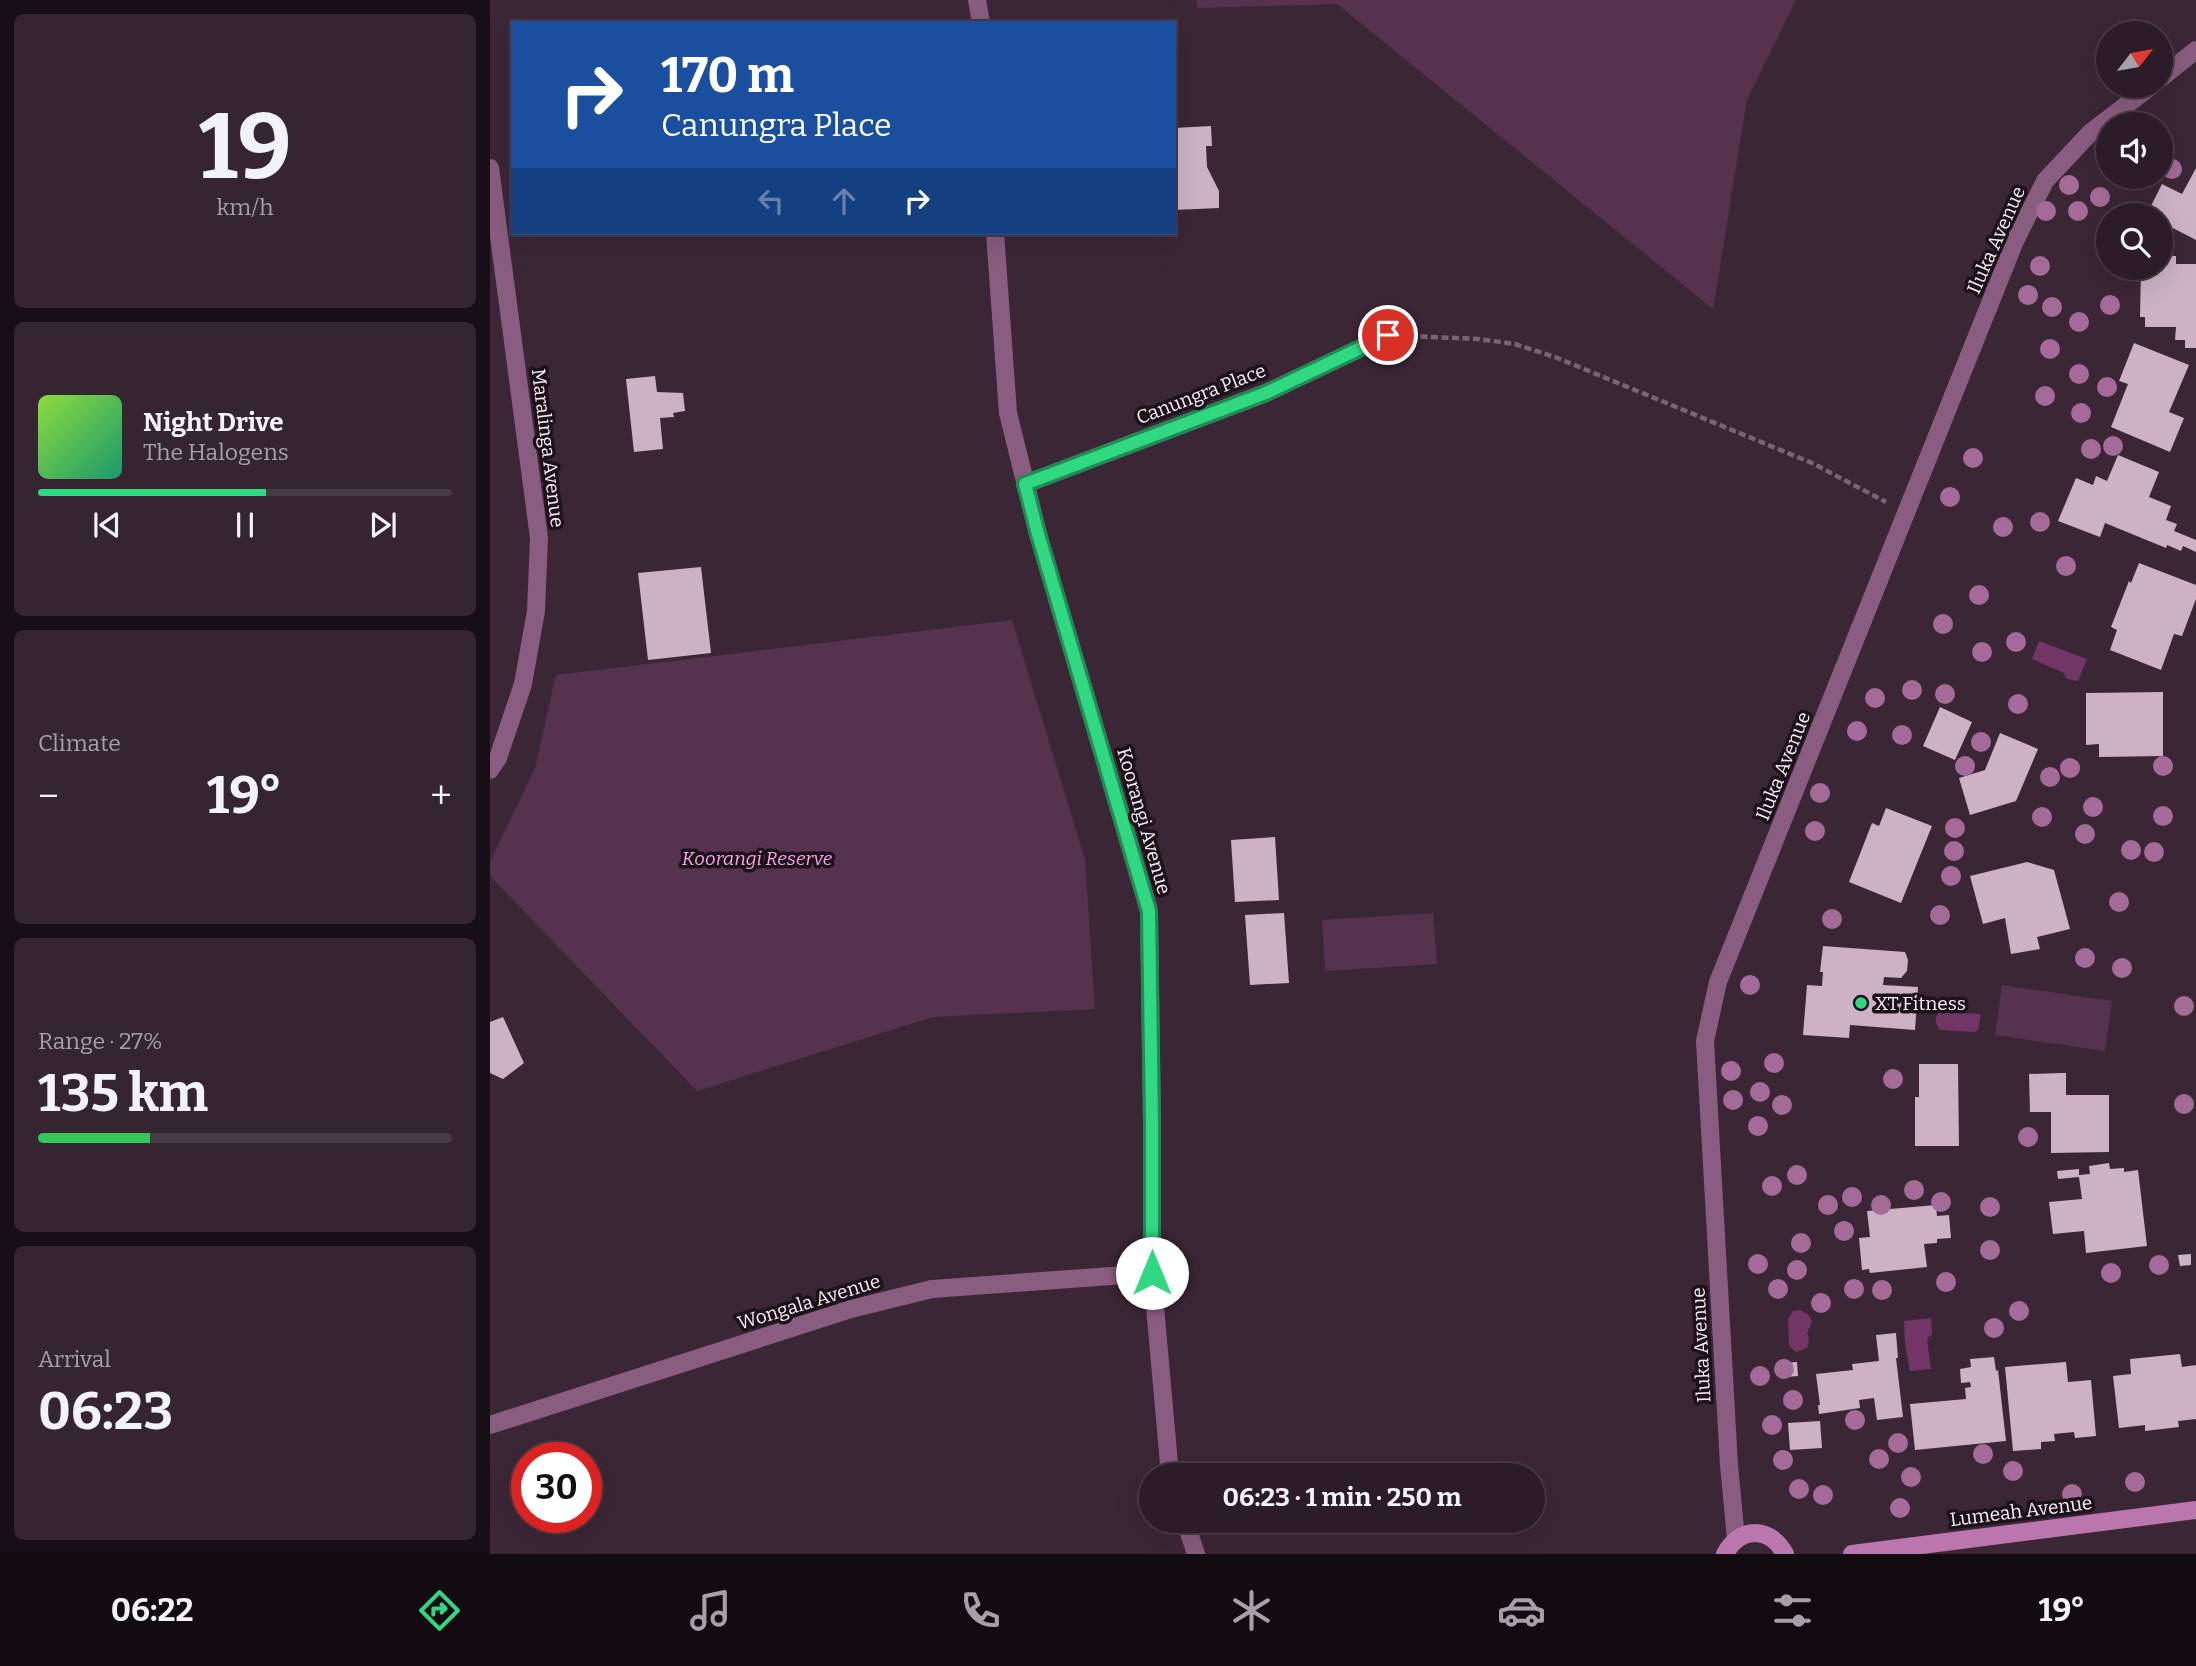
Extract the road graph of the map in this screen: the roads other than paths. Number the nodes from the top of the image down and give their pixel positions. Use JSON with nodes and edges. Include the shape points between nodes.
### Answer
{"nodes":[{"id":1,"x":977,"y":0,"type":"edge"},
{"id":2,"x":981,"y":21,"type":"edge"},
{"id":3,"x":2196,"y":50,"type":"edge"},
{"id":4,"x":2174,"y":68,"type":"edge"},
{"id":5,"x":2135,"y":98,"type":"edge"},
{"id":6,"x":490,"y":168,"type":"edge"},
{"id":7,"x":995,"y":235,"type":"edge"},
{"id":8,"x":498,"y":291,"type":"edge"},
{"id":9,"x":1388,"y":335,"type":"dead end"},
{"id":10,"x":1025,"y":484,"type":"junction"},
{"id":11,"x":490,"y":770,"type":"edge"},
{"id":12,"x":1152,"y":1273,"type":"junction"},
{"id":13,"x":490,"y":1425,"type":"edge"},
{"id":14,"x":1169,"y":1463,"type":"edge"},
{"id":15,"x":2196,"y":1510,"type":"edge"},
{"id":16,"x":1189,"y":1533,"type":"edge"},
{"id":17,"x":1736,"y":1539,"type":"junction"},
{"id":18,"x":1196,"y":1554,"type":"edge"},
{"id":19,"x":1725,"y":1554,"type":"edge"},
{"id":20,"x":1785,"y":1554,"type":"edge"},
{"id":21,"x":1852,"y":1554,"type":"edge"}],
"edges":[{"from":1,"to":2,"type":"street"},
{"from":3,"to":4,"type":"street"},
{"from":5,"to":17,"type":"street","name":"Iluka Avenue","via":[[2090,133],[2045,181],[2015,241],[1718,982],[1705,1041]]},
{"from":6,"to":8,"type":"street","name":"Maralinga Avenue"},
{"from":7,"to":10,"type":"street","name":"Koorangi Avenue","via":[[1008,412]]},
{"from":8,"to":11,"type":"street","name":"Maralinga Avenue","via":[[539,538],[536,611],[523,684]]},
{"from":9,"to":10,"type":"street","name":"Canungra Place","via":[[1266,393]]},
{"from":10,"to":12,"type":"street","name":"Koorangi Avenue","via":[[1149,911]]},
{"from":12,"to":13,"type":"street","name":"Wongala Avenue","via":[[932,1289],[850,1309]]},
{"from":12,"to":14,"type":"street","name":"Koorangi Avenue"},
{"from":15,"to":21,"type":"street","name":"Lumeah Avenue"},
{"from":16,"to":18,"type":"street"},
{"from":17,"to":19,"type":"street"},
{"from":17,"to":20,"type":"street","via":[[1764,1534]]}]}
